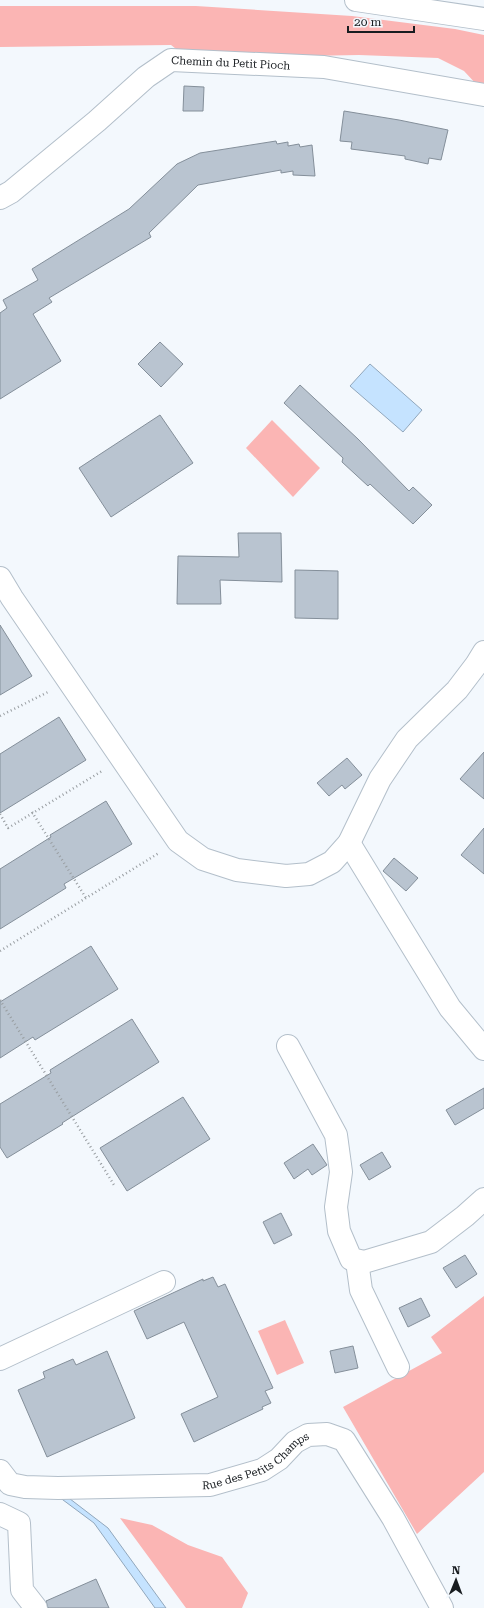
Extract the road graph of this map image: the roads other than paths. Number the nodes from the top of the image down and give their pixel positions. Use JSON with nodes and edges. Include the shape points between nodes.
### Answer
{"nodes":[{"id":1,"x":356,"y":0,"type":"edge"},
{"id":2,"x":484,"y":19,"type":"edge"},
{"id":3,"x":484,"y":95,"type":"edge"},
{"id":4,"x":0,"y":198,"type":"edge"},
{"id":5,"x":0,"y":578,"type":"edge"},
{"id":6,"x":481,"y":663,"type":"edge"},
{"id":7,"x":349,"y":843,"type":"junction"},
{"id":8,"x":288,"y":1046,"type":"dead end"},
{"id":9,"x":484,"y":1049,"type":"edge"},
{"id":10,"x":484,"y":1199,"type":"edge"},
{"id":11,"x":357,"y":1261,"type":"junction"},
{"id":12,"x":164,"y":1282,"type":"dead end"},
{"id":13,"x":0,"y":1359,"type":"edge"},
{"id":14,"x":398,"y":1367,"type":"dead end"},
{"id":15,"x":0,"y":1471,"type":"edge"},
{"id":16,"x":0,"y":1514,"type":"edge"},
{"id":17,"x":36,"y":1608,"type":"edge"},
{"id":18,"x":442,"y":1608,"type":"edge"}],
"edges":[{"from":1,"to":2,"type":"main road"},
{"from":3,"to":4,"type":"main road","name":"Chemin du Petit Pioch","via":[[324,67],[171,60],[146,77],[91,126],[11,192]]},
{"from":5,"to":7,"type":"main road","via":[[178,841],[203,859],[237,870],[286,876],[309,874],[332,862]]},
{"from":6,"to":7,"type":"main road","via":[[407,738],[380,779]]},
{"from":7,"to":9,"type":"main road","via":[[450,1008]]},
{"from":8,"to":11,"type":"main road","via":[[336,1135],[340,1172],[336,1207],[340,1231],[351,1259]]},
{"from":10,"to":11,"type":"main road","via":[[431,1242],[364,1262]]},
{"from":11,"to":14,"type":"main road","via":[[361,1290]]},
{"from":12,"to":13,"type":"main road"},
{"from":15,"to":18,"type":"main road","name":"Rue des Petits Champs","via":[[10,1484],[25,1487],[210,1485],[262,1470],[279,1459],[295,1442],[308,1435],[327,1434],[344,1440],[393,1518]]},
{"from":16,"to":17,"type":"main road","via":[[19,1522],[22,1590]]}]}
